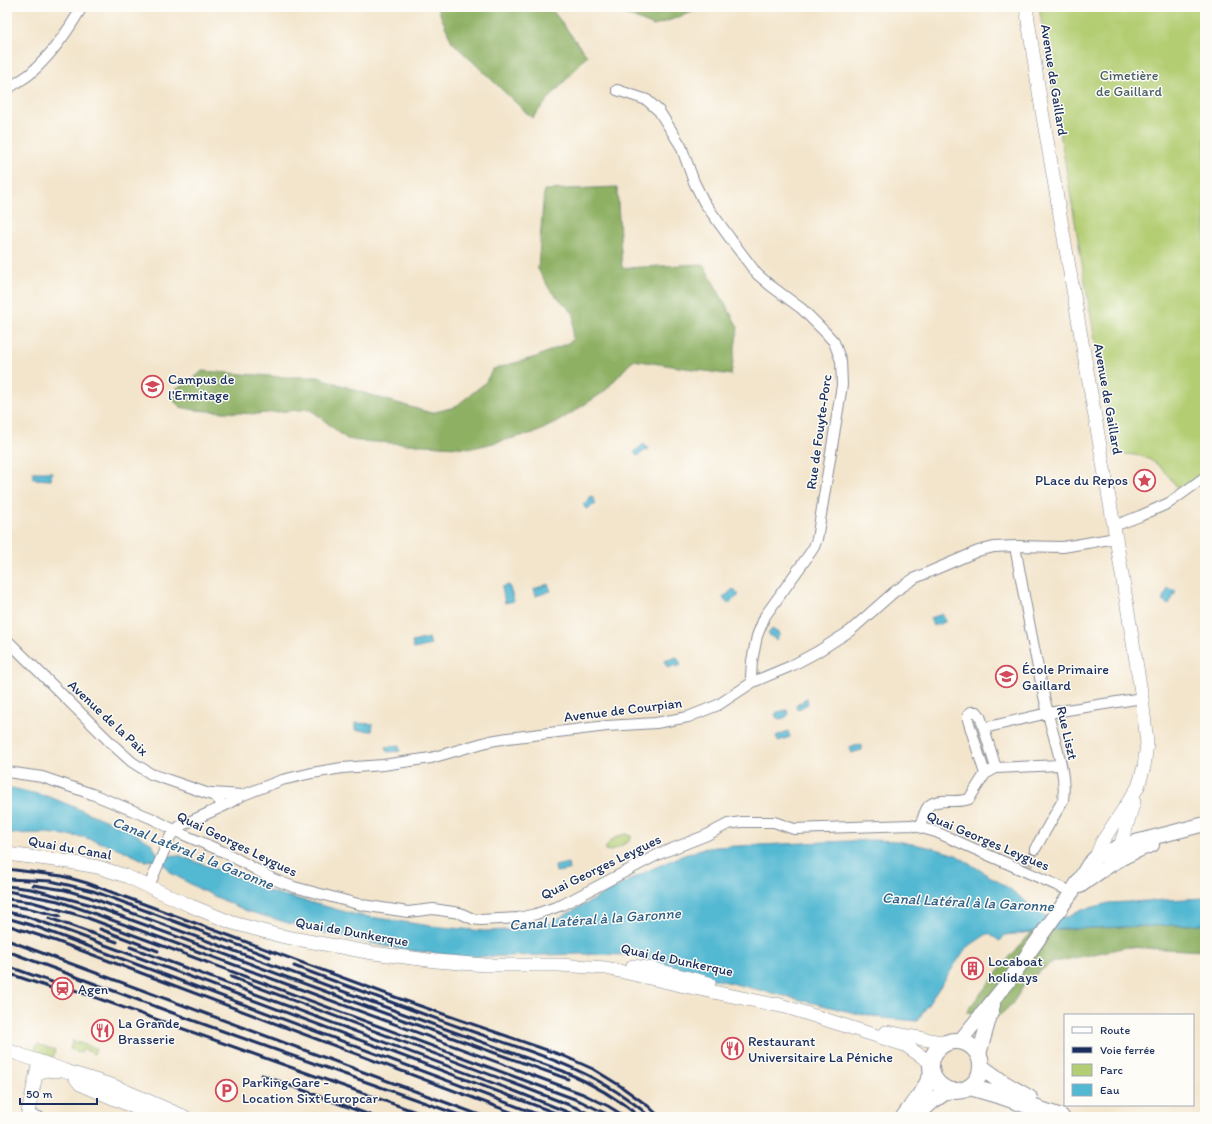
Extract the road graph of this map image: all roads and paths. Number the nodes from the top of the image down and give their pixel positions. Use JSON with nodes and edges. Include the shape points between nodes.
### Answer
{"nodes":[{"id":1,"x":82,"y":7,"type":"edge"},
{"id":2,"x":1026,"y":7,"type":"edge"},
{"id":3,"x":8,"y":88,"type":"edge"},
{"id":4,"x":618,"y":90,"type":"dead end"},
{"id":5,"x":1205,"y":477,"type":"edge"},
{"id":6,"x":1115,"y":532,"type":"junction"},
{"id":7,"x":1015,"y":546,"type":"junction"},
{"id":8,"x":7,"y":640,"type":"edge"},
{"id":9,"x":753,"y":682,"type":"junction"},
{"id":10,"x":1142,"y":698,"type":"junction"},
{"id":11,"x":1048,"y":713,"type":"junction"},
{"id":12,"x":984,"y":728,"type":"junction"},
{"id":13,"x":1060,"y":765,"type":"junction"},
{"id":14,"x":996,"y":768,"type":"junction"},
{"id":15,"x":7,"y":772,"type":"edge"},
{"id":16,"x":985,"y":774,"type":"junction"},
{"id":17,"x":1138,"y":787,"type":"junction"},
{"id":18,"x":207,"y":793,"type":"junction"},
{"id":19,"x":243,"y":795,"type":"junction"},
{"id":20,"x":224,"y":806,"type":"junction"},
{"id":21,"x":1205,"y":824,"type":"edge"},
{"id":22,"x":920,"y":827,"type":"junction"},
{"id":23,"x":172,"y":833,"type":"junction"},
{"id":24,"x":1120,"y":846,"type":"junction"},
{"id":25,"x":1035,"y":849,"type":"tunnel mouth"},
{"id":26,"x":7,"y":854,"type":"edge"},
{"id":27,"x":1096,"y":857,"type":"junction"},
{"id":28,"x":1093,"y":876,"type":"junction"},
{"id":29,"x":150,"y":882,"type":"junction"},
{"id":30,"x":1071,"y":894,"type":"junction"},
{"id":31,"x":995,"y":999,"type":"junction"},
{"id":32,"x":829,"y":1021,"type":"junction"},
{"id":33,"x":953,"y":1042,"type":"junction"},
{"id":34,"x":7,"y":1050,"type":"edge"},
{"id":35,"x":39,"y":1061,"type":"junction"},
{"id":36,"x":980,"y":1061,"type":"junction"},
{"id":37,"x":932,"y":1069,"type":"junction"},
{"id":38,"x":36,"y":1074,"type":"junction"},
{"id":39,"x":71,"y":1074,"type":"junction"},
{"id":40,"x":970,"y":1087,"type":"junction"},
{"id":41,"x":948,"y":1090,"type":"junction"},
{"id":42,"x":31,"y":1116,"type":"edge"},
{"id":43,"x":157,"y":1117,"type":"edge"},
{"id":44,"x":185,"y":1117,"type":"edge"},
{"id":45,"x":904,"y":1117,"type":"edge"},
{"id":46,"x":914,"y":1117,"type":"edge"},
{"id":47,"x":1061,"y":1117,"type":"edge"}],
"edges":[{"from":1,"to":3,"type":"street","via":[[68,32],[50,53],[31,73]]},
{"from":2,"to":6,"type":"street","name":"Avenue de Gaillard"},
{"from":4,"to":9,"type":"street","name":"Rue de Fouyte-Porc","via":[[647,100],[659,110],[681,146],[704,202],[732,242],[757,274],[802,309],[825,332],[834,342],[841,361],[842,385],[817,539],[808,556],[765,616],[757,636],[752,661]]},
{"from":5,"to":6,"type":"street","name":"Avenue de Courpian","via":[[1169,503],[1140,516]]},
{"from":6,"to":7,"type":"street","name":"Avenue de Courpian","via":[[1063,547]]},
{"from":6,"to":10,"type":"street","name":"Avenue de Gaillard"},
{"from":7,"to":9,"type":"street","name":"Avenue de Courpian","via":[[978,551],[915,578],[894,592],[850,631],[791,666]]},
{"from":7,"to":11,"type":"street","name":"Rue Liszt"},
{"from":8,"to":18,"type":"street","name":"Avenue de la Paix","via":[[132,762],[151,774]]},
{"from":9,"to":19,"type":"street","name":"Avenue de Courpian","via":[[718,705],[688,717],[490,741],[431,758],[312,773],[282,780]]},
{"from":10,"to":11,"type":"street"},
{"from":10,"to":17,"type":"street","name":"Avenue de Gaillard","via":[[1147,743]]},
{"from":11,"to":12,"type":"street"},
{"from":11,"to":13,"type":"street","name":"Rue Liszt"},
{"from":12,"to":14,"type":"street"},
{"from":12,"to":16,"type":"street","via":[[979,713],[971,712],[968,720]]},
{"from":13,"to":14,"type":"street"},
{"from":13,"to":25,"type":"street","name":"Rue Liszt","via":[[1063,800]]},
{"from":14,"to":16,"type":"street"},
{"from":15,"to":23,"type":"street","name":"Quai Georges Leygues","via":[[42,777],[69,786],[151,818]]},
{"from":16,"to":22,"type":"street","via":[[968,799],[933,802],[925,811]]},
{"from":17,"to":24,"type":"street"},
{"from":17,"to":27,"type":"street","name":"Avenue de Gaillard","via":[[1102,842]]},
{"from":18,"to":19,"type":"street"},
{"from":18,"to":20,"type":"street","name":"Avenue de la Paix","via":[[218,798]]},
{"from":19,"to":20,"type":"street","name":"Avenue de Courpian"},
{"from":20,"to":23,"type":"street","name":"Avenue de Courpian","via":[[180,826]]},
{"from":21,"to":24,"type":"main road"},
{"from":21,"to":28,"type":"main road","via":[[1117,860]]},
{"from":22,"to":23,"type":"street","name":"Quai Georges Leygues","via":[[905,825],[794,829],[774,822],[728,824],[659,854],[555,908],[518,918],[497,920],[476,919],[460,913],[433,909],[408,912],[362,905],[294,887],[273,879],[226,853]]},
{"from":22,"to":30,"type":"street","name":"Quai Georges Leygues","via":[[1061,886]]},
{"from":23,"to":29,"type":"street"},
{"from":24,"to":27,"type":"main road"},
{"from":24,"to":28,"type":"street","via":[[1118,852],[1100,862]]},
{"from":26,"to":29,"type":"street","name":"Quai du Canal","via":[[98,867]]},
{"from":27,"to":30,"type":"main road"},
{"from":28,"to":30,"type":"main road"},
{"from":29,"to":32,"type":"street","name":"Quai de Dunkerque","via":[[214,916],[281,936],[436,961],[606,968],[785,1007]]},
{"from":30,"to":31,"type":"main road"},
{"from":31,"to":33,"type":"main road"},
{"from":31,"to":36,"type":"main road"},
{"from":32,"to":33,"type":"street","name":"Quai de Dunkerque"},
{"from":32,"to":37,"type":"street","name":"Quai de Dunkerque","via":[[905,1045]]},
{"from":33,"to":36,"type":"main road","via":[[968,1044],[974,1048]]},
{"from":33,"to":37,"type":"main road","via":[[937,1050]]},
{"from":34,"to":35,"type":"street"},
{"from":35,"to":38,"type":"street"},
{"from":35,"to":39,"type":"street"},
{"from":36,"to":40,"type":"main road","via":[[980,1075]]},
{"from":36,"to":47,"type":"main road","via":[[1003,1083]]},
{"from":37,"to":41,"type":"main road","via":[[936,1082]]},
{"from":37,"to":45,"type":"main road","via":[[923,1091]]},
{"from":38,"to":39,"type":"street","via":[[53,1070]]},
{"from":38,"to":42,"type":"street"},
{"from":39,"to":43,"type":"street","via":[[80,1084]]},
{"from":39,"to":44,"type":"street","via":[[83,1080],[94,1080],[114,1086]]},
{"from":40,"to":41,"type":"main road","via":[[960,1091]]},
{"from":40,"to":47,"type":"main road"},
{"from":41,"to":46,"type":"main road"}]}
